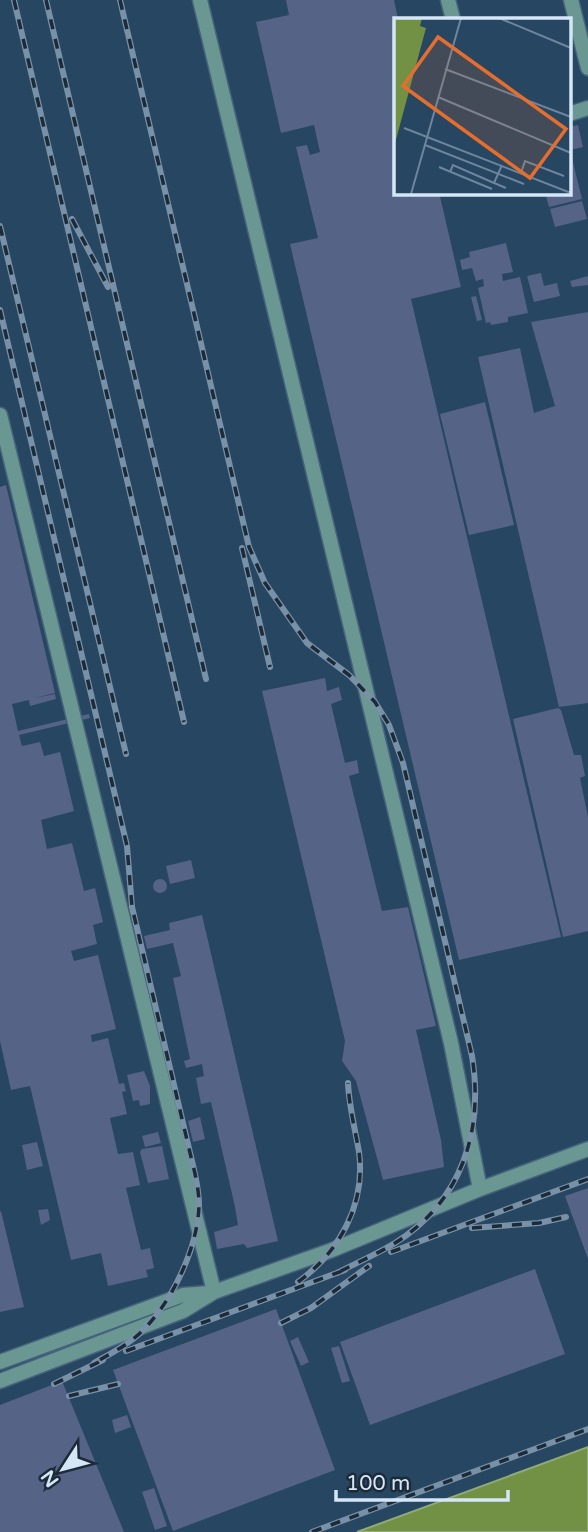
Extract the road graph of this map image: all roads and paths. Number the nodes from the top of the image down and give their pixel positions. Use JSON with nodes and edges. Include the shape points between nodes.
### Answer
{"nodes":[{"id":1,"x":200,"y":0,"type":"edge"},
{"id":2,"x":448,"y":0,"type":"edge"},
{"id":3,"x":571,"y":0,"type":"edge"},
{"id":4,"x":453,"y":18,"type":"edge"},
{"id":5,"x":585,"y":41,"type":"edge"},
{"id":6,"x":588,"y":68,"type":"edge"},
{"id":7,"x":588,"y":108,"type":"edge"},
{"id":8,"x":570,"y":114,"type":"edge"},
{"id":9,"x":0,"y":415,"type":"edge"},
{"id":10,"x":588,"y":1149,"type":"edge"},
{"id":11,"x":480,"y":1189,"type":"junction"},
{"id":12,"x":214,"y":1292,"type":"junction"},
{"id":13,"x":0,"y":1362,"type":"edge"},
{"id":14,"x":0,"y":1381,"type":"edge"}],
"edges":[{"from":1,"to":11,"type":"lane","via":[[451,1044]]},
{"from":2,"to":4,"type":"lane"},
{"from":3,"to":5,"type":"lane"},
{"from":5,"to":6,"type":"lane"},
{"from":7,"to":8,"type":"lane"},
{"from":9,"to":12,"type":"lane"},
{"from":10,"to":11,"type":"lane"},
{"from":11,"to":12,"type":"lane"},
{"from":12,"to":13,"type":"lane","via":[[183,1295]]},
{"from":12,"to":14,"type":"lane","via":[[183,1311]]}]}
